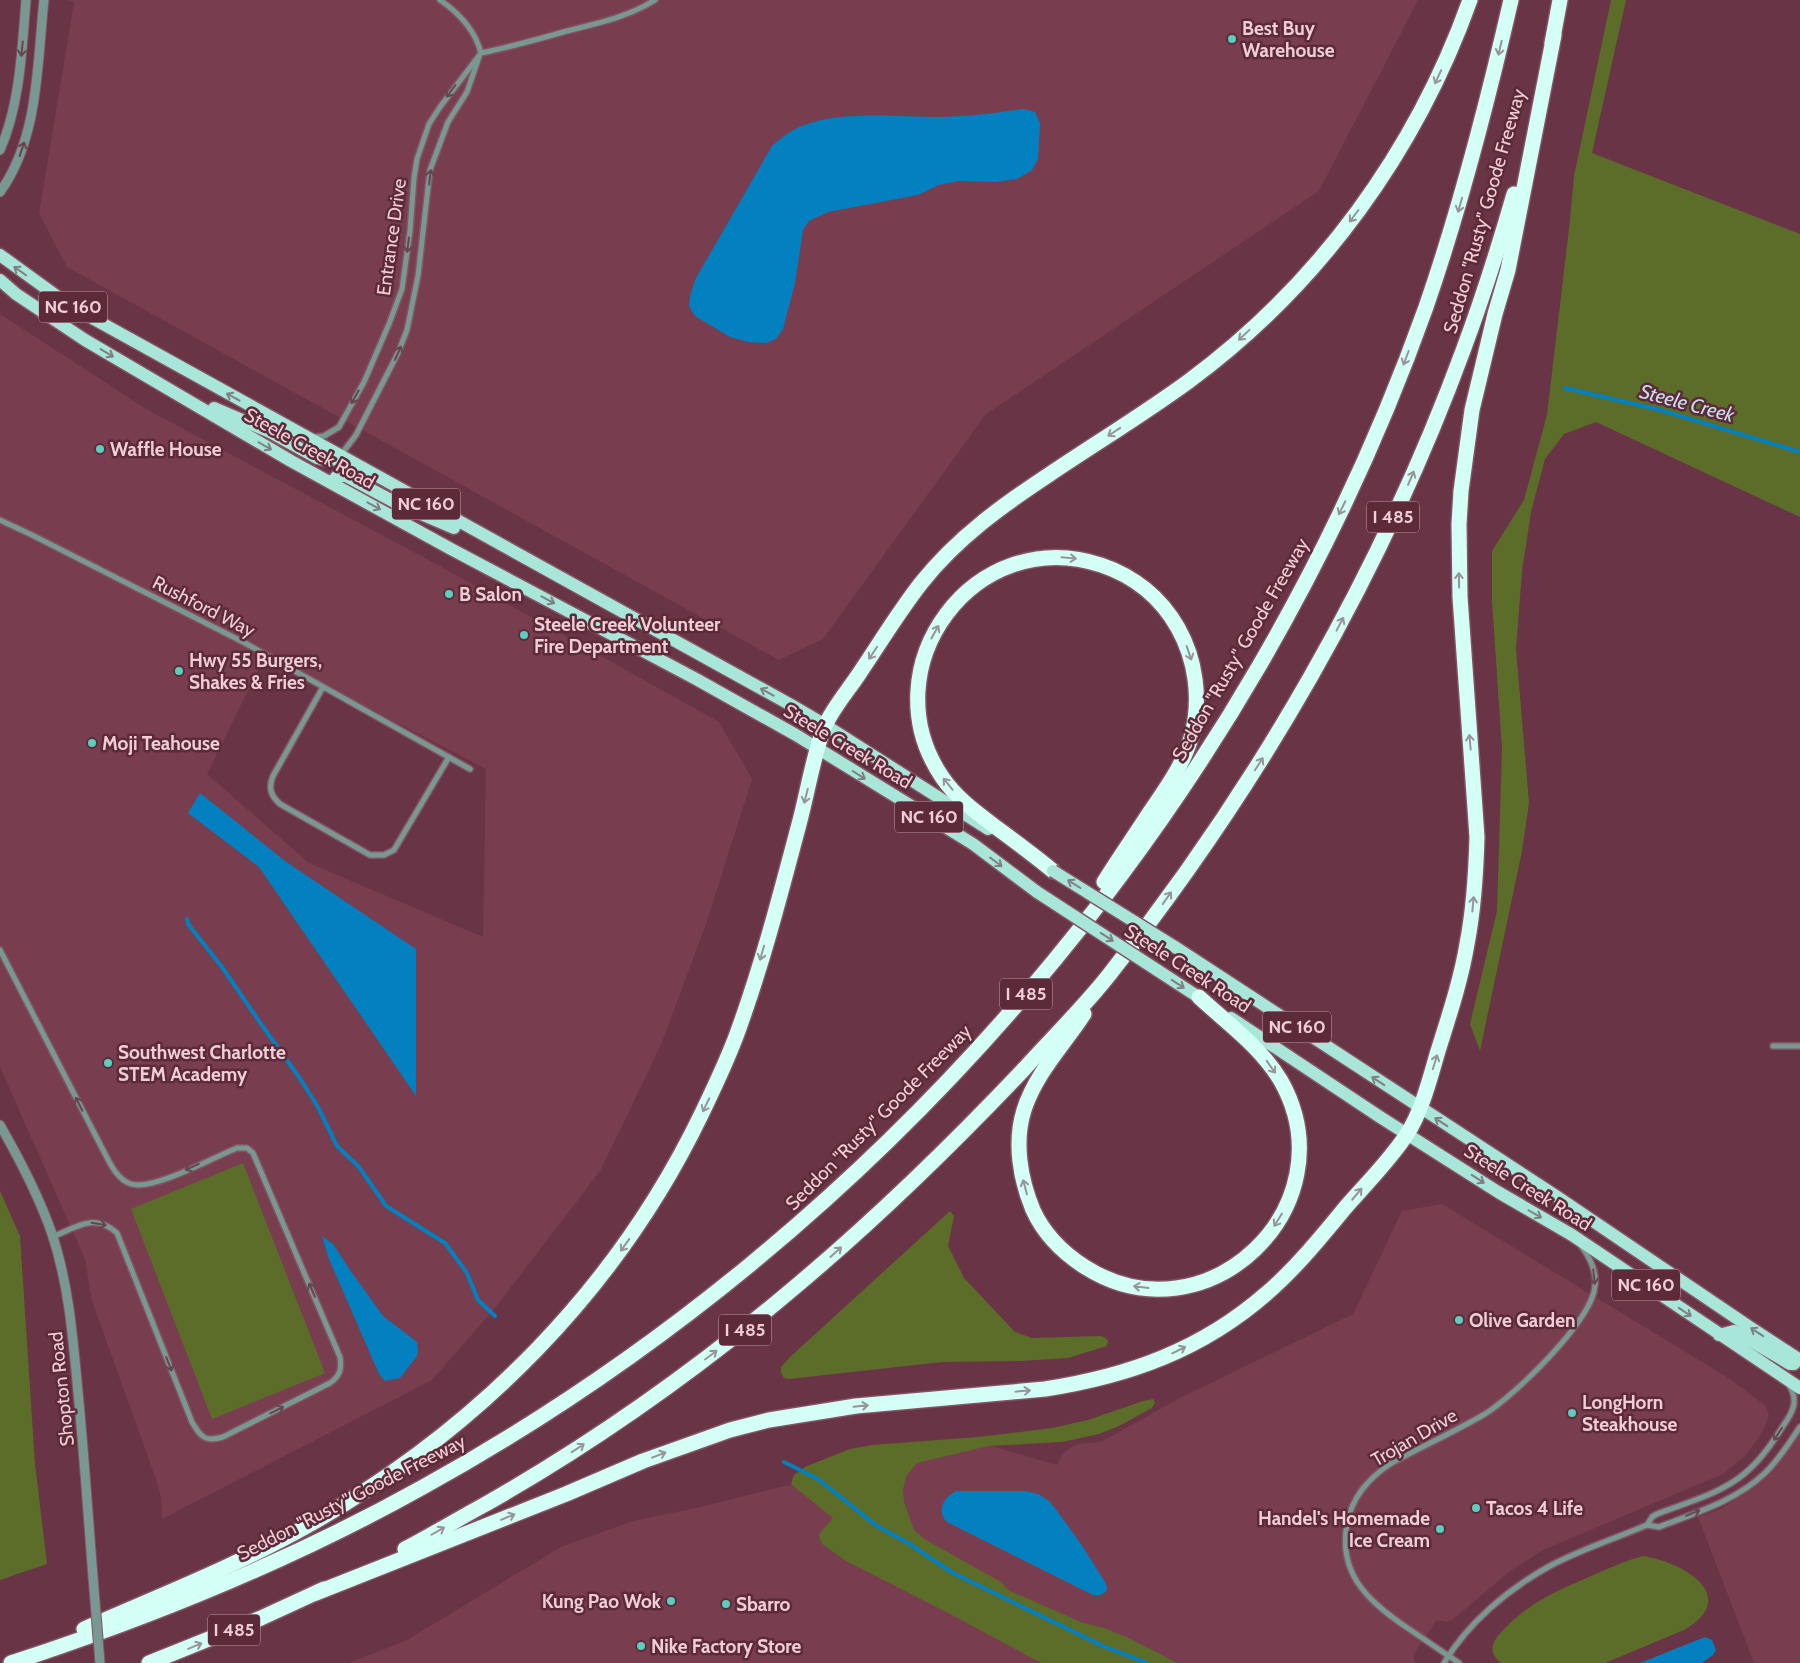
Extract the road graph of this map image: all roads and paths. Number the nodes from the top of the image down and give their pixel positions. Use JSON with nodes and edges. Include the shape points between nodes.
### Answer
{"nodes":[{"id":1,"x":26,"y":0,"type":"edge"},
{"id":2,"x":44,"y":0,"type":"edge"},
{"id":3,"x":440,"y":0,"type":"edge"},
{"id":4,"x":655,"y":0,"type":"edge"},
{"id":5,"x":1470,"y":0,"type":"edge"},
{"id":6,"x":1511,"y":0,"type":"edge"},
{"id":7,"x":1560,"y":0,"type":"edge"},
{"id":8,"x":1554,"y":35,"type":"junction"},
{"id":9,"x":481,"y":52,"type":"junction"},
{"id":10,"x":0,"y":150,"type":"edge"},
{"id":11,"x":0,"y":192,"type":"edge"},
{"id":12,"x":0,"y":255,"type":"edge"},
{"id":13,"x":0,"y":280,"type":"edge"},
{"id":14,"x":168,"y":388,"type":"junction"},
{"id":15,"x":306,"y":438,"type":"junction"},
{"id":16,"x":340,"y":456,"type":"junction"},
{"id":17,"x":332,"y":482,"type":"junction"},
{"id":18,"x":0,"y":520,"type":"edge"},
{"id":19,"x":511,"y":551,"type":"junction"},
{"id":20,"x":323,"y":687,"type":"junction"},
{"id":21,"x":825,"y":725,"type":"junction"},
{"id":22,"x":818,"y":749,"type":"junction"},
{"id":23,"x":449,"y":757,"type":"junction"},
{"id":24,"x":470,"y":769,"type":"dead end"},
{"id":25,"x":1053,"y":870,"type":"junction"},
{"id":26,"x":0,"y":950,"type":"edge"},
{"id":27,"x":1040,"y":977,"type":"junction"},
{"id":28,"x":1106,"y":979,"type":"junction"},
{"id":29,"x":1199,"y":997,"type":"junction"},
{"id":30,"x":1774,"y":1046,"type":"dead end"},
{"id":31,"x":1800,"y":1046,"type":"edge"},
{"id":32,"x":1419,"y":1108,"type":"junction"},
{"id":33,"x":0,"y":1125,"type":"edge"},
{"id":34,"x":1407,"y":1134,"type":"junction"},
{"id":35,"x":1572,"y":1235,"type":"junction"},
{"id":36,"x":53,"y":1237,"type":"junction"},
{"id":37,"x":1720,"y":1335,"type":"junction"},
{"id":38,"x":1799,"y":1358,"type":"edge"},
{"id":39,"x":1782,"y":1376,"type":"junction"},
{"id":40,"x":1800,"y":1388,"type":"edge"},
{"id":41,"x":1800,"y":1427,"type":"edge"},
{"id":42,"x":1647,"y":1525,"type":"junction"},
{"id":43,"x":316,"y":1593,"type":"junction"},
{"id":44,"x":1449,"y":1656,"type":"junction"},
{"id":45,"x":6,"y":1663,"type":"edge"},
{"id":46,"x":11,"y":1663,"type":"edge"},
{"id":47,"x":100,"y":1663,"type":"edge"},
{"id":48,"x":149,"y":1663,"type":"edge"},
{"id":49,"x":1444,"y":1663,"type":"edge"},
{"id":50,"x":1459,"y":1663,"type":"edge"}],
"edges":[{"from":1,"to":10,"type":"street","one_way":true,"via":[[12,112]]},
{"from":11,"to":2,"type":"street","one_way":true,"via":[[18,160],[29,124]]},
{"from":3,"to":9,"type":"street","via":[[462,18]]},
{"from":4,"to":9,"type":"street","via":[[620,17]]},
{"from":5,"to":21,"type":"highway","one_way":true,"via":[[1453,45],[1411,131],[1381,180],[1310,271],[1232,347],[1189,381],[1002,506],[955,546],[920,585]]},
{"from":6,"to":27,"type":"highway","name":"Seddon \"Rusty\" Goode Freeway","number":"I 485","one_way":true,"via":[[1490,95],[1459,209],[1424,311],[1345,502],[1294,605],[1229,717],[1161,821]]},
{"from":7,"to":8,"type":"highway","name":"Seddon \"Rusty\" Goode Freeway","number":"I 485"},
{"from":28,"to":8,"type":"highway","name":"Seddon \"Rusty\" Goode Freeway","number":"I 485","one_way":true,"via":[[1222,821],[1266,753],[1318,666],[1403,496],[1464,350],[1489,278],[1523,164]]},
{"from":32,"to":8,"type":"highway","one_way":true,"via":[[1460,977],[1473,912],[1476,875],[1475,800],[1459,571],[1465,456],[1483,359],[1508,270]]},
{"from":9,"to":15,"type":"street","name":"Entrance Drive","one_way":true,"via":[[430,124],[414,178],[402,289],[368,374],[338,427],[324,436]]},
{"from":16,"to":9,"type":"street","name":"Entrance Drive","one_way":true,"via":[[356,435],[407,330],[418,276],[430,170],[448,122],[473,80]]},
{"from":15,"to":12,"type":"main road","name":"Steele Creek Road","number":"NC 160","one_way":true,"via":[[84,314]]},
{"from":13,"to":14,"type":"main road","name":"Steele Creek Road","number":"NC 160","one_way":true,"via":[[85,340]]},
{"from":14,"to":16,"type":"main road","via":[[270,432],[317,458],[328,461]]},
{"from":14,"to":17,"type":"main road","name":"Steele Creek Road","number":"NC 160","one_way":true},
{"from":15,"to":16,"type":"main road","name":"Steele Creek Road","number":"NC 160"},
{"from":16,"to":19,"type":"main road","name":"Steele Creek Road","number":"NC 160"},
{"from":17,"to":19,"type":"main road","via":[[337,476],[346,476],[400,505]]},
{"from":17,"to":22,"type":"main road","name":"Steele Creek Road","number":"NC 160","one_way":true,"via":[[451,549],[696,678]]},
{"from":18,"to":20,"type":"street","name":"Rushford Way","via":[[245,643]]},
{"from":21,"to":19,"type":"main road","name":"Steele Creek Road","number":"NC 160","one_way":true},
{"from":20,"to":23,"type":"street","name":"Rushford Way"},
{"from":20,"to":23,"type":"street","via":[[273,776],[271,793],[280,804],[370,855],[384,855],[394,850]]},
{"from":21,"to":22,"type":"highway"},
{"from":21,"to":25,"type":"main road","name":"Steele Creek Road","number":"NC 160"},
{"from":22,"to":29,"type":"main road","name":"Steele Creek Road","number":"NC 160","one_way":true,"bridge":true,"via":[[973,844],[1037,892]]},
{"from":22,"to":45,"type":"highway","one_way":true,"via":[[757,971],[719,1078],[679,1160],[640,1224],[576,1308],[513,1374],[468,1415],[351,1500],[244,1559]]},
{"from":23,"to":24,"type":"street","name":"Rushford Way"},
{"from":25,"to":27,"type":"highway","one_way":true,"via":[[973,809],[942,777],[923,738],[919,719],[919,680],[922,662],[934,632],[965,592],[993,572],[1009,566],[1040,559],[1074,558],[1124,574],[1150,593],[1173,619],[1193,665],[1195,718],[1192,736],[1180,766]]},
{"from":32,"to":25,"type":"main road","name":"Steele Creek Road","number":"NC 160","one_way":true,"bridge":true},
{"from":36,"to":26,"type":"street","one_way":true,"via":[[92,1222],[101,1222],[117,1233],[192,1422],[204,1438],[224,1437],[330,1383],[340,1374],[340,1357],[254,1153],[247,1148],[237,1148],[149,1185],[130,1184],[119,1177]]},
{"from":27,"to":46,"type":"highway","name":"Seddon \"Rusty\" Goode Freeway","number":"I 485","via":[[931,1099],[853,1175],[710,1297],[578,1394],[421,1489],[295,1551],[172,1606]]},
{"from":29,"to":28,"type":"highway","one_way":true,"via":[[1256,1048],[1281,1082],[1290,1101],[1298,1143],[1295,1182],[1289,1201],[1270,1234],[1238,1264],[1200,1283],[1158,1289],[1133,1287],[1111,1281],[1087,1268],[1047,1234],[1028,1196],[1020,1158],[1020,1124],[1034,1086]]},
{"from":43,"to":28,"type":"highway","name":"Seddon \"Rusty\" Goode Freeway","number":"I 485","one_way":true,"via":[[420,1542],[565,1456],[628,1416],[747,1328],[834,1255],[957,1139]]},
{"from":29,"to":34,"type":"main road","name":"Steele Creek Road","number":"NC 160"},
{"from":30,"to":31,"type":"street"},
{"from":32,"to":34,"type":"highway"},
{"from":38,"to":32,"type":"main road","name":"Steele Creek Road","number":"NC 160","one_way":true},
{"from":33,"to":36,"type":"street","name":"Shopton Road","via":[[42,1206]]},
{"from":34,"to":35,"type":"main road","name":"Steele Creek Road","number":"NC 160","one_way":true},
{"from":43,"to":34,"type":"highway","one_way":true,"via":[[643,1461],[730,1430],[768,1420],[856,1406],[1073,1385],[1152,1363],[1238,1317],[1268,1293],[1299,1262]]},
{"from":35,"to":37,"type":"main road","name":"Steele Creek Road","number":"NC 160","one_way":true},
{"from":35,"to":44,"type":"street","name":"Trojan Drive","one_way":true,"via":[[1593,1265],[1596,1284],[1594,1294],[1578,1321],[1548,1358],[1485,1414],[1376,1474],[1358,1494],[1350,1512],[1345,1541],[1348,1561],[1363,1592],[1378,1607]]},
{"from":36,"to":47,"type":"street","name":"Shopton Road","bridge":true,"via":[[64,1281],[74,1347]]},
{"from":37,"to":38,"type":"main road","via":[[1734,1331],[1790,1364]]},
{"from":37,"to":39,"type":"main road","name":"Steele Creek Road","number":"NC 160"},
{"from":39,"to":40,"type":"main road","name":"Steele Creek Road","number":"NC 160"},
{"from":39,"to":42,"type":"street","one_way":true,"via":[[1793,1390],[1794,1408],[1758,1460],[1734,1481],[1657,1514]]},
{"from":42,"to":41,"type":"street","one_way":true,"via":[[1659,1527],[1728,1499],[1748,1487],[1780,1457]]},
{"from":42,"to":44,"type":"street","via":[[1562,1560],[1529,1579],[1490,1608]]},
{"from":48,"to":43,"type":"highway","name":"Seddon \"Rusty\" Goode Freeway","number":"I 485","one_way":true},
{"from":44,"to":49,"type":"street"},
{"from":44,"to":50,"type":"street","name":"Trojan Drive"}]}
